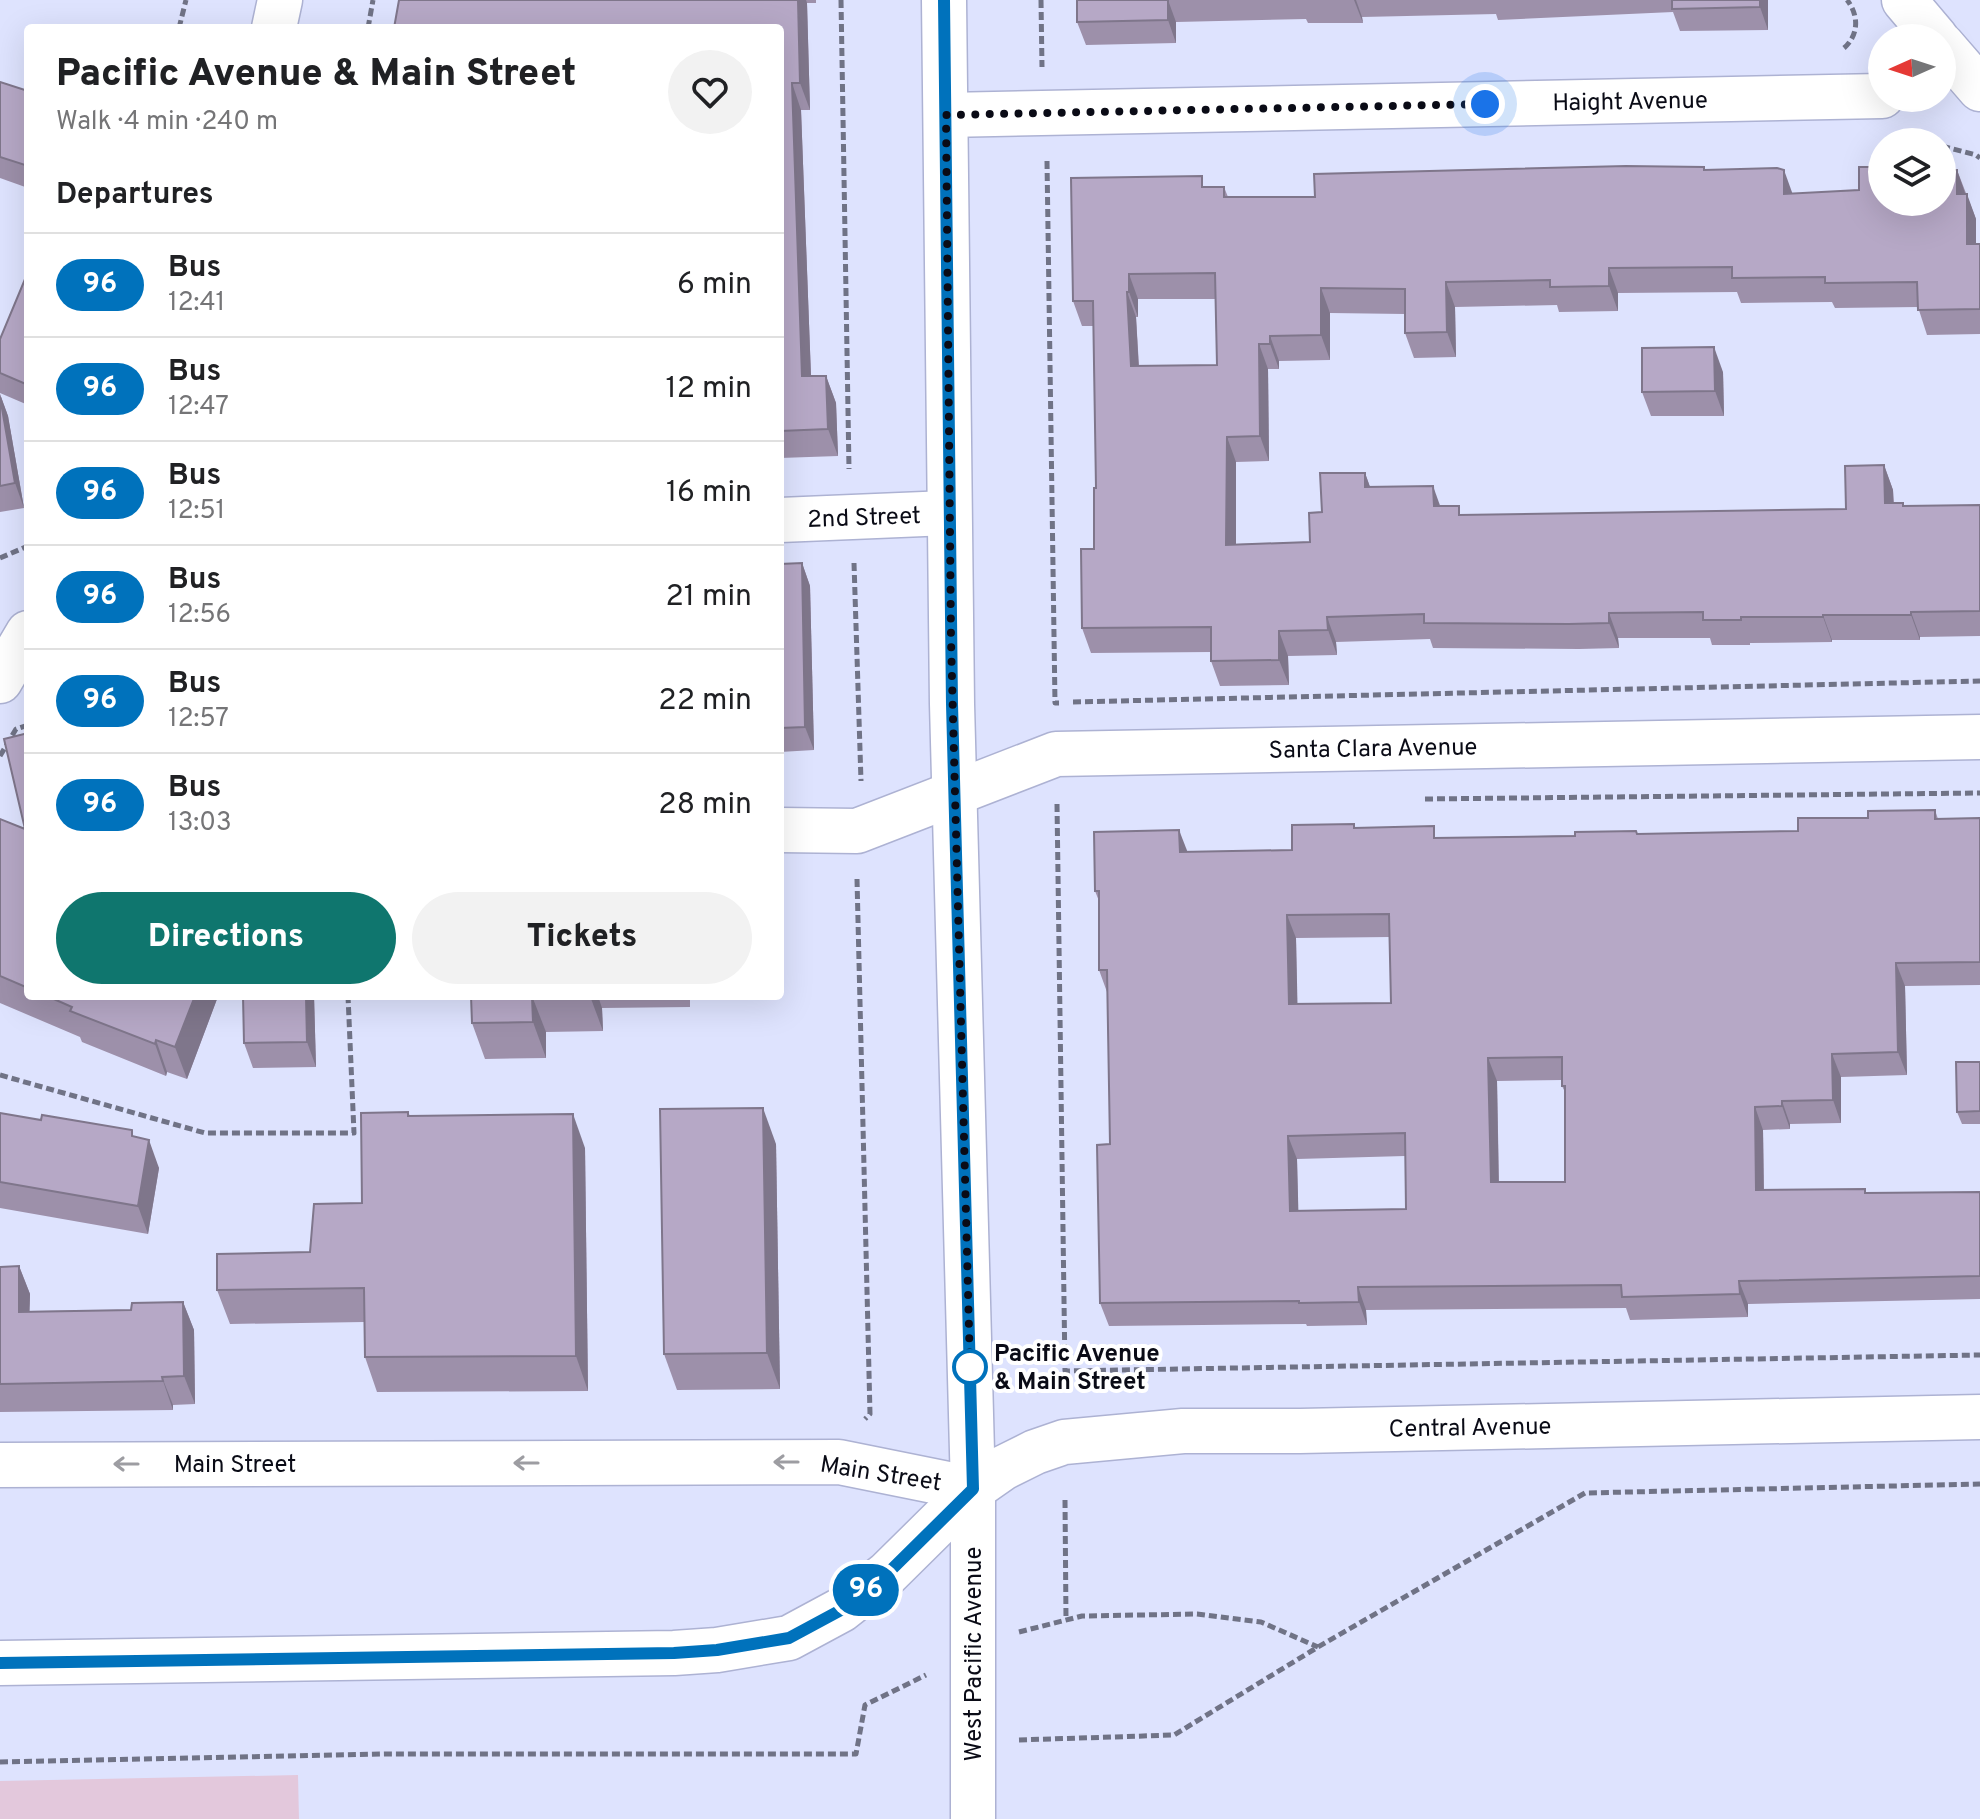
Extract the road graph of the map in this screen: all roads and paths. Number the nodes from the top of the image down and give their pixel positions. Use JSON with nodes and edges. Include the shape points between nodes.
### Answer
{"nodes":[{"id":1,"x":186,"y":0,"type":"edge"},
{"id":2,"x":280,"y":0,"type":"edge"},
{"id":3,"x":373,"y":0,"type":"edge"},
{"id":4,"x":841,"y":0,"type":"edge"},
{"id":5,"x":944,"y":0,"type":"edge"},
{"id":6,"x":1041,"y":0,"type":"edge"},
{"id":7,"x":1904,"y":0,"type":"edge"},
{"id":8,"x":180,"y":24,"type":"edge"},
{"id":9,"x":275,"y":24,"type":"edge"},
{"id":10,"x":369,"y":24,"type":"edge"},
{"id":11,"x":1924,"y":24,"type":"edge"},
{"id":12,"x":1956,"y":62,"type":"edge"},
{"id":13,"x":1042,"y":71,"type":"dead end"},
{"id":14,"x":1980,"y":91,"type":"edge"},
{"id":15,"x":1956,"y":94,"type":"edge"},
{"id":16,"x":1868,"y":96,"type":"edge"},
{"id":17,"x":946,"y":115,"type":"junction"},
{"id":18,"x":1956,"y":150,"type":"edge"},
{"id":19,"x":1980,"y":158,"type":"edge"},
{"id":20,"x":1063,"y":160,"type":"dead end"},
{"id":21,"x":836,"y":470,"type":"dead end"},
{"id":22,"x":948,"y":513,"type":"junction"},
{"id":23,"x":784,"y":520,"type":"edge"},
{"id":24,"x":24,"y":548,"type":"edge"},
{"id":25,"x":853,"y":556,"type":"dead end"},
{"id":26,"x":0,"y":558,"type":"edge"},
{"id":27,"x":21,"y":631,"type":"edge"},
{"id":28,"x":0,"y":681,"type":"edge"},
{"id":29,"x":1980,"y":681,"type":"edge"},
{"id":30,"x":24,"y":726,"type":"edge"},
{"id":31,"x":1980,"y":737,"type":"edge"},
{"id":32,"x":0,"y":756,"type":"edge"},
{"id":33,"x":862,"y":792,"type":"dead end"},
{"id":34,"x":1980,"y":793,"type":"edge"},
{"id":35,"x":955,"y":794,"type":"junction"},
{"id":36,"x":1423,"y":799,"type":"dead end"},
{"id":37,"x":1073,"y":802,"type":"dead end"},
{"id":38,"x":784,"y":830,"type":"edge"},
{"id":39,"x":842,"y":879,"type":"dead end"},
{"id":40,"x":348,"y":1000,"type":"edge"},
{"id":41,"x":0,"y":1075,"type":"edge"},
{"id":42,"x":1980,"y":1355,"type":"edge"},
{"id":43,"x":1980,"y":1417,"type":"edge"},
{"id":44,"x":857,"y":1428,"type":"dead end"},
{"id":45,"x":0,"y":1465,"type":"edge"},
{"id":46,"x":1980,"y":1484,"type":"edge"},
{"id":47,"x":973,"y":1489,"type":"junction"},
{"id":48,"x":1065,"y":1500,"type":"dead end"},
{"id":49,"x":1066,"y":1620,"type":"junction"},
{"id":50,"x":1007,"y":1639,"type":"dead end"},
{"id":51,"x":1318,"y":1647,"type":"junction"},
{"id":52,"x":0,"y":1663,"type":"edge"},
{"id":53,"x":865,"y":1705,"type":"dead end"},
{"id":54,"x":1008,"y":1740,"type":"dead end"},
{"id":55,"x":0,"y":1762,"type":"edge"},
{"id":56,"x":973,"y":1819,"type":"edge"}],
"edges":[{"from":1,"to":8,"type":"path"},
{"from":2,"to":9,"type":"street"},
{"from":3,"to":10,"type":"path"},
{"from":4,"to":21,"type":"path","via":[[850,469]]},
{"from":5,"to":17,"type":"street","name":"West Pacific Avenue"},
{"from":6,"to":13,"type":"path"},
{"from":7,"to":11,"type":"street"},
{"from":12,"to":14,"type":"street"},
{"from":14,"to":15,"type":"street"},
{"from":16,"to":17,"type":"street","name":"Haight Avenue"},
{"from":17,"to":22,"type":"street","name":"West Pacific Avenue"},
{"from":18,"to":19,"type":"path"},
{"from":20,"to":29,"type":"path","via":[[1047,160],[1055,703]]},
{"from":22,"to":23,"type":"street","name":"2nd Street"},
{"from":22,"to":35,"type":"street","name":"West Pacific Avenue"},
{"from":24,"to":26,"type":"path"},
{"from":25,"to":33,"type":"path"},
{"from":27,"to":28,"type":"street"},
{"from":30,"to":32,"type":"path","via":[[16,729]]},
{"from":31,"to":35,"type":"street","name":"Santa Clara Avenue","via":[[1056,754]]},
{"from":34,"to":36,"type":"path"},
{"from":35,"to":38,"type":"street","name":"Santa Clara Avenue","via":[[857,831]]},
{"from":35,"to":47,"type":"street","name":"West Pacific Avenue"},
{"from":37,"to":42,"type":"path","via":[[1057,803],[1065,1371]]},
{"from":39,"to":44,"type":"path","via":[[857,879],[870,1414]]},
{"from":40,"to":41,"type":"path","via":[[354,1133],[205,1133]]},
{"from":43,"to":47,"type":"street","name":"Central Avenue","via":[[1183,1431],[1064,1442],[1003,1468]]},
{"from":47,"to":45,"type":"street","name":"Main Street","one_way":true,"via":[[839,1462]]},
{"from":46,"to":51,"type":"path","via":[[1585,1493]]},
{"from":47,"to":52,"type":"street","name":"Main Street","via":[[888,1573],[841,1610],[789,1638],[674,1653]]},
{"from":47,"to":56,"type":"street","name":"West Pacific Avenue"},
{"from":48,"to":49,"type":"path"},
{"from":49,"to":50,"type":"path"},
{"from":49,"to":51,"type":"path","via":[[1197,1614],[1261,1622]]},
{"from":51,"to":54,"type":"path","via":[[1174,1735]]},
{"from":53,"to":55,"type":"path","via":[[856,1754],[385,1754]]}]}
